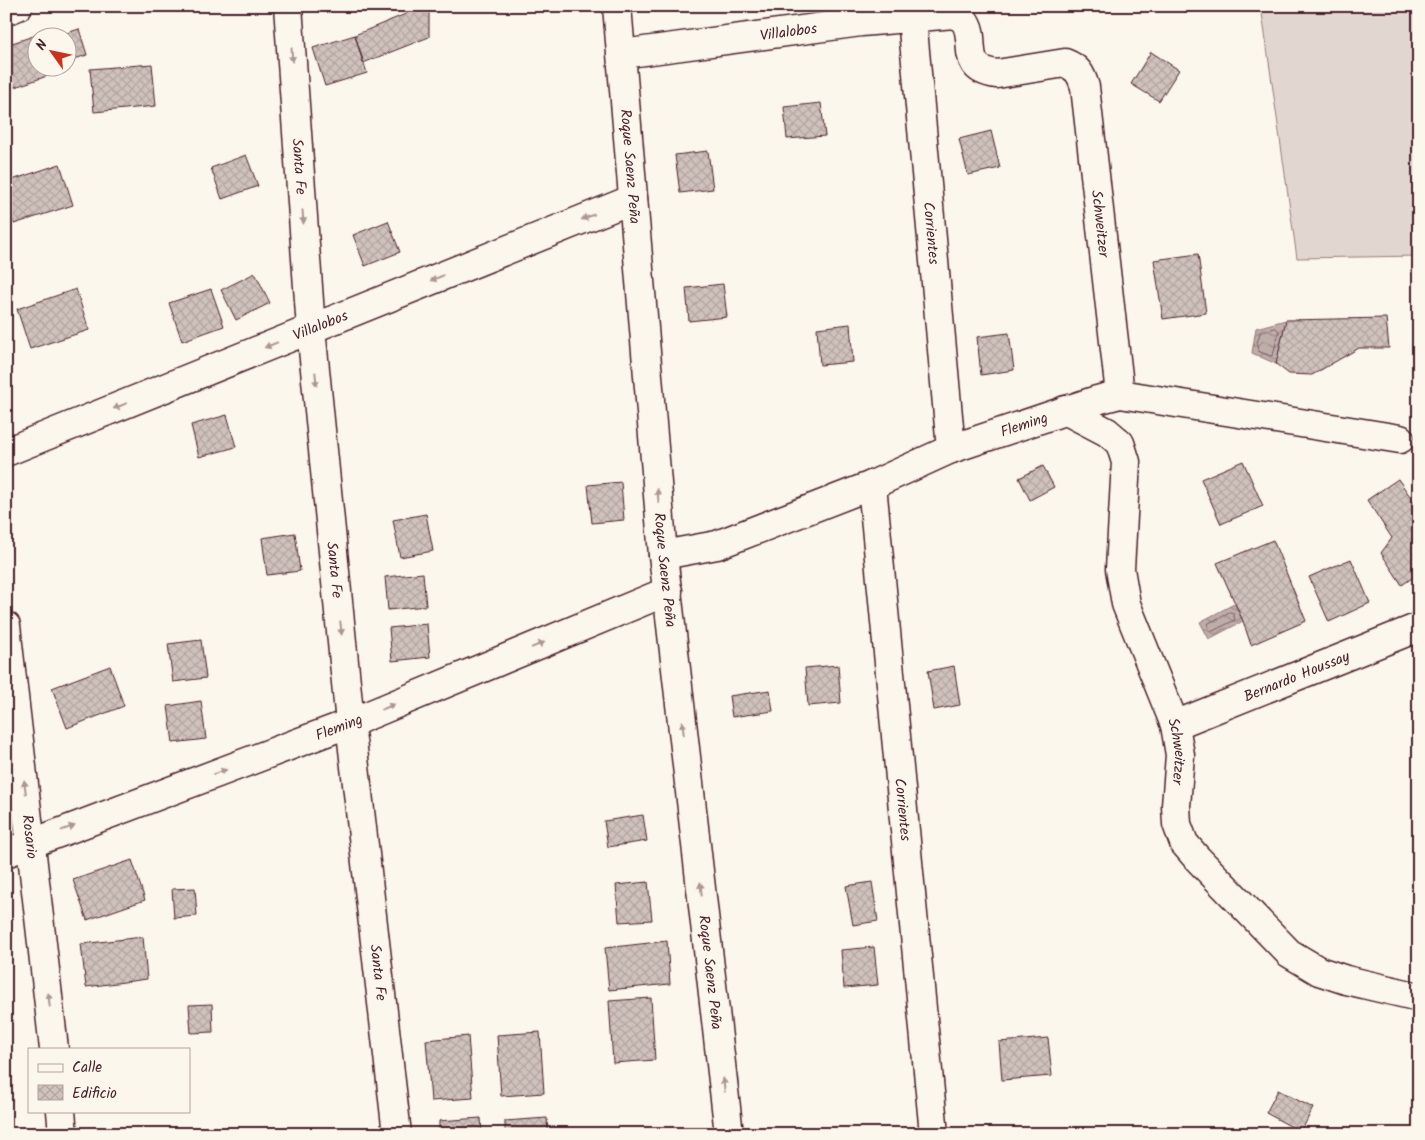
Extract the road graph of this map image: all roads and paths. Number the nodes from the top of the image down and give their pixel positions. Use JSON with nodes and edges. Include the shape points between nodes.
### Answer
{"nodes":[{"id":1,"x":18,"y":6,"type":"edge"},
{"id":2,"x":288,"y":6,"type":"edge"},
{"id":3,"x":617,"y":6,"type":"edge"},
{"id":4,"x":6,"y":11,"type":"edge"},
{"id":5,"x":860,"y":14,"type":"edge"},
{"id":6,"x":912,"y":18,"type":"junction"},
{"id":7,"x":622,"y":54,"type":"junction"},
{"id":8,"x":1065,"y":63,"type":"joint"},
{"id":9,"x":633,"y":199,"type":"junction"},
{"id":10,"x":311,"y":329,"type":"junction"},
{"id":11,"x":1120,"y":394,"type":"junction"},
{"id":12,"x":1065,"y":410,"type":"junction"},
{"id":13,"x":1400,"y":439,"type":"dead end"},
{"id":14,"x":951,"y":449,"type":"junction"},
{"id":15,"x":6,"y":452,"type":"edge"},
{"id":16,"x":872,"y":485,"type":"junction"},
{"id":17,"x":663,"y":555,"type":"junction"},
{"id":18,"x":668,"y":591,"type":"junction"},
{"id":19,"x":6,"y":626,"type":"edge"},
{"id":20,"x":1419,"y":627,"type":"edge"},
{"id":21,"x":350,"y":723,"type":"junction"},
{"id":22,"x":1175,"y":725,"type":"junction"},
{"id":23,"x":32,"y":842,"type":"junction"},
{"id":24,"x":6,"y":853,"type":"edge"},
{"id":25,"x":1419,"y":996,"type":"edge"},
{"id":26,"x":54,"y":1048,"type":"edge"},
{"id":27,"x":61,"y":1112,"type":"edge"},
{"id":28,"x":64,"y":1134,"type":"edge"},
{"id":29,"x":397,"y":1134,"type":"edge"},
{"id":30,"x":729,"y":1134,"type":"edge"},
{"id":31,"x":934,"y":1134,"type":"edge"}],
"edges":[{"from":1,"to":4,"type":"street"},
{"from":2,"to":10,"type":"street","name":"Santa Fe","one_way":true},
{"from":3,"to":7,"type":"street","name":"Roque Saenz Peña"},
{"from":5,"to":6,"type":"street","name":"Villalobos"},
{"from":5,"to":7,"type":"street","name":"Villalobos"},
{"from":6,"to":8,"type":"street","name":"Villalobos","via":[[954,14],[964,19],[972,57],[986,73]]},
{"from":6,"to":14,"type":"street","name":"Corrientes"},
{"from":7,"to":9,"type":"street","name":"Roque Saenz Peña"},
{"from":8,"to":11,"type":"street","name":"Schweitzer","via":[[1081,74],[1085,87]]},
{"from":9,"to":10,"type":"street","name":"Villalobos","one_way":true},
{"from":17,"to":9,"type":"street","name":"Roque Saenz Peña","one_way":true},
{"from":10,"to":15,"type":"street","name":"Villalobos","one_way":true},
{"from":10,"to":21,"type":"street","name":"Santa Fe","one_way":true},
{"from":11,"to":12,"type":"street","name":"Fleming"},
{"from":11,"to":13,"type":"street","name":"Fleming"},
{"from":12,"to":14,"type":"street","name":"Fleming"},
{"from":12,"to":22,"type":"street","name":"Schweitzer","via":[[1107,432],[1120,443],[1126,462],[1120,569],[1126,604]]},
{"from":14,"to":16,"type":"street","name":"Fleming"},
{"from":16,"to":17,"type":"street","name":"Fleming","via":[[717,545]]},
{"from":16,"to":31,"type":"street","name":"Corrientes"},
{"from":17,"to":18,"type":"street","name":"Roque Saenz Peña"},
{"from":21,"to":18,"type":"street","name":"Fleming","one_way":true},
{"from":30,"to":18,"type":"street","name":"Roque Saenz Peña","one_way":true},
{"from":23,"to":19,"type":"street","name":"Rosario","one_way":true},
{"from":20,"to":22,"type":"street","name":"Bernardo Houssay"},
{"from":23,"to":21,"type":"street","name":"Fleming","one_way":true},
{"from":21,"to":29,"type":"street","name":"Santa Fe"},
{"from":22,"to":25,"type":"street","name":"Schweitzer","via":[[1180,755],[1177,824],[1184,842],[1196,857],[1290,953],[1319,971]]},
{"from":23,"to":24,"type":"street","name":"Fleming"},
{"from":26,"to":23,"type":"street","name":"Rosario","one_way":true},
{"from":27,"to":28,"type":"street"}]}
